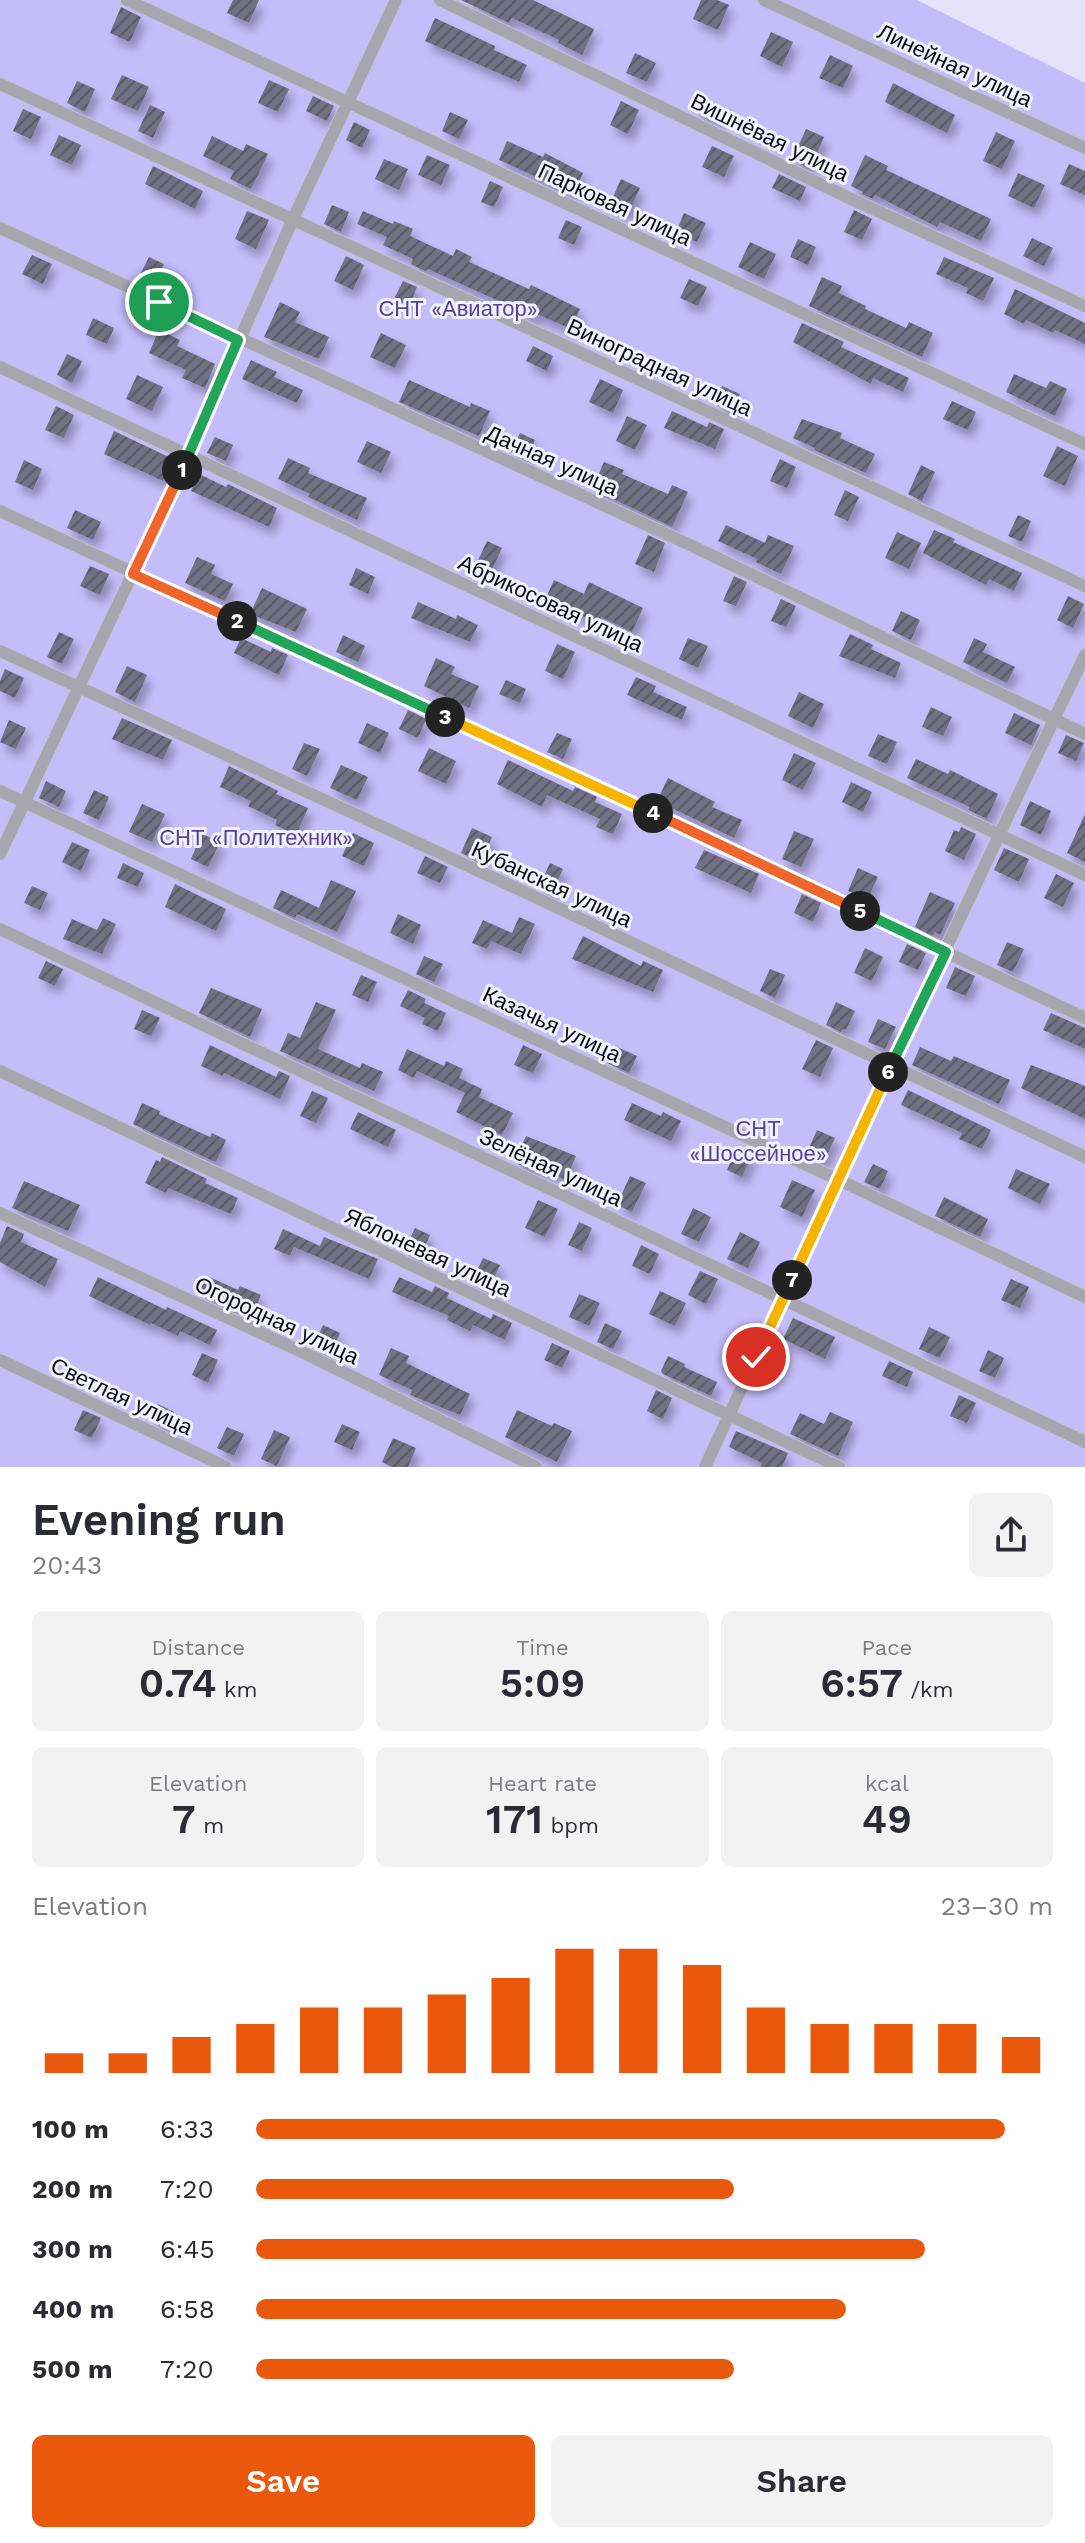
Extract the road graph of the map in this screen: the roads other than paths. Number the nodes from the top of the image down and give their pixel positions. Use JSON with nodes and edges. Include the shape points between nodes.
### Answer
{"nodes":[{"id":1,"x":127,"y":0,"type":"edge"},
{"id":2,"x":396,"y":0,"type":"edge"},
{"id":3,"x":440,"y":0,"type":"edge"},
{"id":4,"x":764,"y":0,"type":"edge"},
{"id":5,"x":0,"y":84,"type":"edge"},
{"id":6,"x":348,"y":103,"type":"junction"},
{"id":7,"x":1085,"y":148,"type":"edge"},
{"id":8,"x":293,"y":219,"type":"junction"},
{"id":9,"x":0,"y":228,"type":"edge"},
{"id":10,"x":1085,"y":306,"type":"edge"},
{"id":11,"x":238,"y":340,"type":"junction"},
{"id":12,"x":0,"y":367,"type":"edge"},
{"id":13,"x":1085,"y":444,"type":"edge"},
{"id":14,"x":189,"y":454,"type":"junction"},
{"id":15,"x":0,"y":511,"type":"edge"},
{"id":16,"x":133,"y":574,"type":"junction"},
{"id":17,"x":1085,"y":586,"type":"edge"},
{"id":18,"x":0,"y":651,"type":"edge"},
{"id":19,"x":1085,"y":655,"type":"edge"},
{"id":20,"x":80,"y":687,"type":"junction"},
{"id":21,"x":1054,"y":719,"type":"junction"},
{"id":22,"x":1085,"y":734,"type":"edge"},
{"id":23,"x":0,"y":791,"type":"edge"},
{"id":24,"x":25,"y":802,"type":"junction"},
{"id":25,"x":999,"y":834,"type":"junction"},
{"id":26,"x":0,"y":854,"type":"edge"},
{"id":27,"x":1085,"y":875,"type":"edge"},
{"id":28,"x":0,"y":929,"type":"edge"},
{"id":29,"x":946,"y":952,"type":"junction"},
{"id":30,"x":1085,"y":1018,"type":"edge"},
{"id":31,"x":891,"y":1066,"type":"junction"},
{"id":32,"x":0,"y":1071,"type":"edge"},
{"id":33,"x":1085,"y":1157,"type":"edge"},
{"id":34,"x":839,"y":1180,"type":"junction"},
{"id":35,"x":0,"y":1213,"type":"edge"},
{"id":36,"x":1085,"y":1297,"type":"edge"},
{"id":37,"x":783,"y":1299,"type":"junction"},
{"id":38,"x":0,"y":1360,"type":"edge"},
{"id":39,"x":729,"y":1415,"type":"junction"},
{"id":40,"x":1085,"y":1442,"type":"edge"},
{"id":41,"x":226,"y":1467,"type":"edge"},
{"id":42,"x":536,"y":1467,"type":"edge"},
{"id":43,"x":705,"y":1467,"type":"edge"},
{"id":44,"x":839,"y":1467,"type":"edge"}],
"edges":[{"from":1,"to":6,"type":"street","name":"Парковая улица"},
{"from":2,"to":6,"type":"street"},
{"from":3,"to":10,"type":"street","name":"Вишнёвая улица"},
{"from":4,"to":7,"type":"street","name":"Линейная улица"},
{"from":5,"to":8,"type":"street","name":"Виноградная улица"},
{"from":6,"to":8,"type":"street"},
{"from":6,"to":13,"type":"street","name":"Парковая улица"},
{"from":8,"to":11,"type":"street"},
{"from":8,"to":17,"type":"street","name":"Виноградная улица"},
{"from":9,"to":11,"type":"street","name":"Дачная улица"},
{"from":11,"to":14,"type":"street"},
{"from":11,"to":21,"type":"street","name":"Дачная улица","via":[[688,544]]},
{"from":12,"to":14,"type":"street","name":"Абрикосовая улица"},
{"from":14,"to":16,"type":"street"},
{"from":14,"to":25,"type":"street","name":"Абрикосовая улица"},
{"from":15,"to":16,"type":"street"},
{"from":16,"to":20,"type":"street"},
{"from":16,"to":29,"type":"street"},
{"from":18,"to":20,"type":"street","name":"Кубанская улица"},
{"from":19,"to":21,"type":"street"},
{"from":20,"to":24,"type":"street"},
{"from":20,"to":31,"type":"street","name":"Кубанская улица"},
{"from":21,"to":22,"type":"street","name":"Дачная улица"},
{"from":21,"to":25,"type":"street"},
{"from":23,"to":24,"type":"street","name":"Казачья улица"},
{"from":24,"to":26,"type":"street"},
{"from":24,"to":34,"type":"street","name":"Казачья улица"},
{"from":25,"to":27,"type":"street","name":"Абрикосовая улица"},
{"from":25,"to":29,"type":"street"},
{"from":28,"to":37,"type":"street","name":"Зелёная улица"},
{"from":29,"to":30,"type":"street"},
{"from":29,"to":31,"type":"street"},
{"from":31,"to":33,"type":"street","name":"Кубанская улица"},
{"from":31,"to":34,"type":"street"},
{"from":32,"to":39,"type":"street","name":"Яблоневая улица"},
{"from":34,"to":36,"type":"street","name":"Казачья улица"},
{"from":34,"to":37,"type":"street"},
{"from":35,"to":42,"type":"street","name":"Огородная улица"},
{"from":37,"to":39,"type":"street"},
{"from":37,"to":40,"type":"street","name":"Зелёная улица"},
{"from":38,"to":41,"type":"street","name":"Светлая улица"},
{"from":39,"to":43,"type":"street"},
{"from":39,"to":44,"type":"street","name":"Яблоневая улица"}]}
